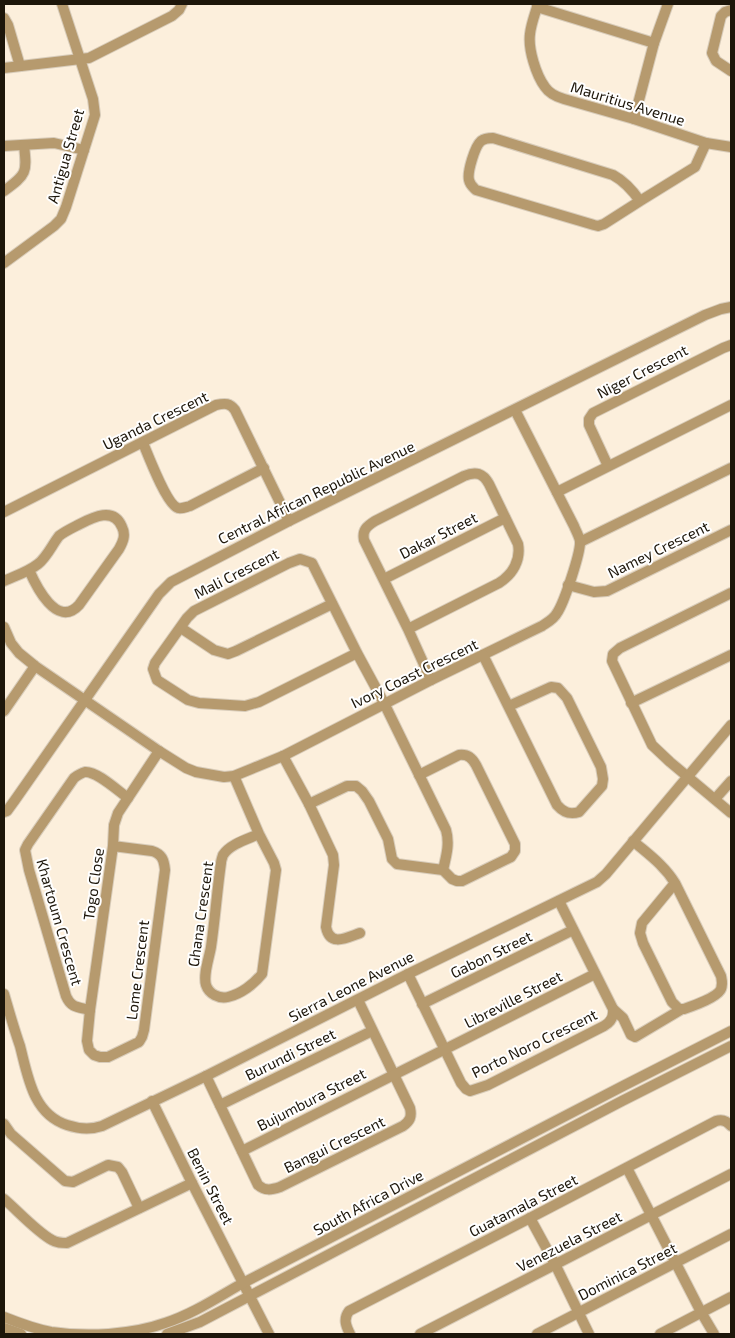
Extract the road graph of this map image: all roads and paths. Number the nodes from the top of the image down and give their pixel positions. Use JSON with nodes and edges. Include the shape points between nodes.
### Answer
{"nodes":[{"id":1,"x":62,"y":4,"type":"edge"},
{"id":2,"x":182,"y":4,"type":"edge"},
{"id":3,"x":668,"y":4,"type":"edge"},
{"id":4,"x":537,"y":5,"type":"edge"},
{"id":5,"x":731,"y":10,"type":"edge"},
{"id":6,"x":4,"y":18,"type":"edge"},
{"id":7,"x":654,"y":43,"type":"junction"},
{"id":8,"x":80,"y":58,"type":"junction"},
{"id":9,"x":20,"y":66,"type":"junction"},
{"id":10,"x":4,"y":68,"type":"edge"},
{"id":11,"x":731,"y":71,"type":"edge"},
{"id":12,"x":634,"y":119,"type":"junction"},
{"id":13,"x":706,"y":143,"type":"junction"},
{"id":14,"x":24,"y":145,"type":"junction"},
{"id":15,"x":4,"y":146,"type":"edge"},
{"id":16,"x":731,"y":147,"type":"edge"},
{"id":17,"x":84,"y":150,"type":"junction"},
{"id":18,"x":4,"y":191,"type":"edge"},
{"id":19,"x":640,"y":201,"type":"junction"},
{"id":20,"x":4,"y":263,"type":"edge"},
{"id":21,"x":731,"y":307,"type":"edge"},
{"id":22,"x":731,"y":345,"type":"edge"},
{"id":23,"x":731,"y":405,"type":"edge"},
{"id":24,"x":516,"y":410,"type":"junction"},
{"id":25,"x":143,"y":443,"type":"junction"},
{"id":26,"x":608,"y":466,"type":"junction"},
{"id":27,"x":264,"y":468,"type":"junction"},
{"id":28,"x":731,"y":468,"type":"edge"},
{"id":29,"x":557,"y":492,"type":"junction"},
{"id":30,"x":4,"y":512,"type":"edge"},
{"id":31,"x":505,"y":518,"type":"junction"},
{"id":32,"x":289,"y":521,"type":"junction"},
{"id":33,"x":731,"y":530,"type":"edge"},
{"id":34,"x":580,"y":542,"type":"junction"},
{"id":35,"x":29,"y":570,"type":"junction"},
{"id":36,"x":384,"y":579,"type":"junction"},
{"id":37,"x":4,"y":581,"type":"edge"},
{"id":38,"x":568,"y":585,"type":"junction"},
{"id":39,"x":731,"y":593,"type":"edge"},
{"id":40,"x":332,"y":604,"type":"junction"},
{"id":41,"x":4,"y":627,"type":"edge"},
{"id":42,"x":181,"y":628,"type":"junction"},
{"id":43,"x":408,"y":629,"type":"junction"},
{"id":44,"x":357,"y":653,"type":"junction"},
{"id":45,"x":483,"y":655,"type":"junction"},
{"id":46,"x":731,"y":655,"type":"edge"},
{"id":47,"x":35,"y":666,"type":"junction"},
{"id":48,"x":431,"y":680,"type":"junction"},
{"id":49,"x":85,"y":700,"type":"junction"},
{"id":50,"x":384,"y":703,"type":"junction"},
{"id":51,"x":631,"y":703,"type":"junction"},
{"id":52,"x":509,"y":706,"type":"junction"},
{"id":53,"x":4,"y":710,"type":"edge"},
{"id":54,"x":731,"y":725,"type":"edge"},
{"id":55,"x":159,"y":751,"type":"junction"},
{"id":56,"x":283,"y":756,"type":"junction"},
{"id":57,"x":419,"y":775,"type":"junction"},
{"id":58,"x":234,"y":776,"type":"junction"},
{"id":59,"x":687,"y":777,"type":"junction"},
{"id":60,"x":731,"y":781,"type":"edge"},
{"id":61,"x":128,"y":798,"type":"junction"},
{"id":62,"x":716,"y":799,"type":"junction"},
{"id":63,"x":309,"y":804,"type":"junction"},
{"id":64,"x":4,"y":812,"type":"edge"},
{"id":65,"x":731,"y":813,"type":"edge"},
{"id":66,"x":260,"y":834,"type":"junction"},
{"id":67,"x":633,"y":841,"type":"junction"},
{"id":68,"x":113,"y":846,"type":"junction"},
{"id":69,"x":443,"y":870,"type":"junction"},
{"id":70,"x":674,"y":883,"type":"junction"},
{"id":71,"x":559,"y":900,"type":"junction"},
{"id":72,"x":573,"y":930,"type":"junction"},
{"id":73,"x":360,"y":933,"type":"dead end"},
{"id":74,"x":408,"y":974,"type":"junction"},
{"id":75,"x":595,"y":974,"type":"junction"},
{"id":76,"x":4,"y":994,"type":"edge"},
{"id":77,"x":358,"y":1000,"type":"junction"},
{"id":78,"x":422,"y":1004,"type":"junction"},
{"id":79,"x":613,"y":1009,"type":"junction"},
{"id":80,"x":682,"y":1009,"type":"junction"},
{"id":81,"x":90,"y":1010,"type":"junction"},
{"id":82,"x":7,"y":1016,"type":"edge"},
{"id":83,"x":372,"y":1031,"type":"junction"},
{"id":84,"x":731,"y":1031,"type":"edge"},
{"id":85,"x":731,"y":1046,"type":"edge"},
{"id":86,"x":444,"y":1050,"type":"junction"},
{"id":87,"x":393,"y":1075,"type":"junction"},
{"id":88,"x":206,"y":1076,"type":"junction"},
{"id":89,"x":152,"y":1102,"type":"junction"},
{"id":90,"x":220,"y":1105,"type":"junction"},
{"id":91,"x":4,"y":1124,"type":"edge"},
{"id":92,"x":731,"y":1126,"type":"edge"},
{"id":93,"x":242,"y":1151,"type":"junction"},
{"id":94,"x":627,"y":1168,"type":"junction"},
{"id":95,"x":731,"y":1174,"type":"edge"},
{"id":96,"x":192,"y":1183,"type":"junction"},
{"id":97,"x":4,"y":1199,"type":"edge"},
{"id":98,"x":139,"y":1208,"type":"junction"},
{"id":99,"x":652,"y":1215,"type":"junction"},
{"id":100,"x":530,"y":1218,"type":"junction"},
{"id":101,"x":731,"y":1234,"type":"edge"},
{"id":102,"x":676,"y":1263,"type":"junction"},
{"id":103,"x":555,"y":1264,"type":"junction"},
{"id":104,"x":243,"y":1283,"type":"junction"},
{"id":105,"x":249,"y":1296,"type":"junction"},
{"id":106,"x":731,"y":1296,"type":"edge"},
{"id":107,"x":701,"y":1312,"type":"junction"},
{"id":108,"x":578,"y":1313,"type":"junction"},
{"id":109,"x":4,"y":1317,"type":"edge"},
{"id":110,"x":4,"y":1328,"type":"edge"},
{"id":111,"x":21,"y":1334,"type":"edge"},
{"id":112,"x":167,"y":1334,"type":"edge"},
{"id":113,"x":269,"y":1334,"type":"edge"},
{"id":114,"x":350,"y":1334,"type":"edge"},
{"id":115,"x":420,"y":1334,"type":"edge"},
{"id":116,"x":537,"y":1334,"type":"edge"},
{"id":117,"x":589,"y":1334,"type":"edge"},
{"id":118,"x":660,"y":1334,"type":"edge"},
{"id":119,"x":714,"y":1334,"type":"edge"}],
"edges":[{"from":1,"to":8,"type":"street","name":"Antigua Street"},
{"from":2,"to":8,"type":"street","via":[[166,19],[90,57]]},
{"from":3,"to":7,"type":"street"},
{"from":4,"to":7,"type":"street"},
{"from":4,"to":12,"type":"street","name":"Mauritius Avenue","via":[[530,44],[545,87],[564,100]]},
{"from":5,"to":11,"type":"street","via":[[722,16],[712,53]]},
{"from":6,"to":9,"type":"street"},
{"from":7,"to":12,"type":"street"},
{"from":8,"to":9,"type":"street"},
{"from":8,"to":17,"type":"street","name":"Antigua Street","via":[[95,110]]},
{"from":9,"to":10,"type":"street"},
{"from":12,"to":13,"type":"street","name":"Mauritius Avenue"},
{"from":13,"to":16,"type":"street","name":"Mauritius Avenue"},
{"from":13,"to":19,"type":"street","via":[[695,167]]},
{"from":14,"to":15,"type":"street"},
{"from":14,"to":17,"type":"street","via":[[54,143]]},
{"from":14,"to":18,"type":"street","via":[[24,172]]},
{"from":17,"to":20,"type":"street","name":"Antigua Street","via":[[61,219]]},
{"from":19,"to":19,"type":"street","via":[[613,175],[493,138],[479,144],[469,172],[469,181],[476,190],[594,226],[604,224]]},
{"from":21,"to":24,"type":"street","name":"Central African Republic Avenue","via":[[705,315]]},
{"from":22,"to":26,"type":"street","name":"Niger Crescent","via":[[593,413],[589,419],[590,430]]},
{"from":23,"to":26,"type":"street"},
{"from":24,"to":29,"type":"street"},
{"from":24,"to":32,"type":"street","name":"Central African Republic Avenue"},
{"from":25,"to":27,"type":"street","name":"Uganda Crescent","via":[[216,405],[228,404],[236,410]]},
{"from":25,"to":27,"type":"street","via":[[168,497],[178,508],[190,506]]},
{"from":25,"to":30,"type":"street","name":"Uganda Crescent"},
{"from":26,"to":29,"type":"street"},
{"from":27,"to":32,"type":"street","name":"Uganda Crescent"},
{"from":28,"to":34,"type":"street"},
{"from":29,"to":34,"type":"street"},
{"from":31,"to":36,"type":"street","name":"Dakar Street"},
{"from":31,"to":36,"type":"street","via":[[484,476],[477,472],[469,473],[365,528],[364,540]]},
{"from":31,"to":43,"type":"street","via":[[519,548],[510,575]]},
{"from":32,"to":49,"type":"street","name":"Central African Republic Avenue","via":[[164,587]]},
{"from":33,"to":38,"type":"street","name":"Namey Crescent","via":[[607,591],[594,592]]},
{"from":34,"to":38,"type":"street","name":"Ivory Coast Crescent"},
{"from":35,"to":35,"type":"street","via":[[44,559],[62,534],[93,518],[107,515],[123,528],[123,542],[119,550],[73,611],[62,611],[49,603]]},
{"from":35,"to":37,"type":"street"},
{"from":36,"to":43,"type":"street"},
{"from":38,"to":45,"type":"street","name":"Ivory Coast Crescent","via":[[558,612],[550,621]]},
{"from":39,"to":51,"type":"street","via":[[615,652],[612,664]]},
{"from":40,"to":42,"type":"street","via":[[228,654],[214,650]]},
{"from":40,"to":42,"type":"street","name":"Mali Crescent","via":[[312,563],[300,559],[203,605],[187,618]]},
{"from":40,"to":44,"type":"street","name":"Mali Crescent"},
{"from":41,"to":47,"type":"street","via":[[16,650]]},
{"from":42,"to":44,"type":"street","name":"Mali Crescent","via":[[153,669],[157,680],[188,700],[199,703],[246,706]]},
{"from":43,"to":48,"type":"street"},
{"from":44,"to":50,"type":"street","name":"Mali Crescent"},
{"from":45,"to":48,"type":"street","name":"Ivory Coast Crescent"},
{"from":45,"to":52,"type":"street"},
{"from":46,"to":51,"type":"street"},
{"from":47,"to":49,"type":"street"},
{"from":47,"to":53,"type":"street"},
{"from":48,"to":50,"type":"street","name":"Ivory Coast Crescent"},
{"from":49,"to":55,"type":"street","name":"Ivory Coast Crescent"},
{"from":49,"to":64,"type":"street","name":"Central African Republic Avenue"},
{"from":50,"to":56,"type":"street","name":"Ivory Coast Crescent"},
{"from":50,"to":57,"type":"street","name":"Mali Crescent"},
{"from":51,"to":59,"type":"street","via":[[652,745]]},
{"from":52,"to":52,"type":"street","via":[[551,687],[558,688],[567,698],[603,775],[602,786],[579,812],[562,811],[557,805]]},
{"from":54,"to":59,"type":"street","name":"Sierra Leone Avenue"},
{"from":55,"to":58,"type":"street","name":"Ivory Coast Crescent","via":[[196,772]]},
{"from":55,"to":61,"type":"street","name":"Togo Close"},
{"from":56,"to":58,"type":"street","name":"Ivory Coast Crescent"},
{"from":56,"to":63,"type":"street"},
{"from":57,"to":69,"type":"street","name":"Mali Crescent","via":[[448,837]]},
{"from":57,"to":69,"type":"street","via":[[454,757],[464,754],[469,757],[515,844],[511,856],[466,880],[452,879]]},
{"from":58,"to":66,"type":"street","name":"Ghana Crescent"},
{"from":59,"to":62,"type":"street"},
{"from":59,"to":67,"type":"street","name":"Sierra Leone Avenue"},
{"from":60,"to":62,"type":"street"},
{"from":61,"to":68,"type":"street","name":"Togo Close","via":[[114,825]]},
{"from":61,"to":81,"type":"street","name":"Khartoum Crescent","via":[[94,774],[81,773],[74,778],[25,850],[68,1003]]},
{"from":62,"to":65,"type":"street"},
{"from":63,"to":69,"type":"street","via":[[347,786],[356,786],[369,801],[396,864]]},
{"from":63,"to":73,"type":"street","via":[[333,855],[328,933],[339,940]]},
{"from":66,"to":66,"type":"street","name":"Ghana Crescent","via":[[235,845],[224,854],[221,864],[206,986],[222,998],[248,988],[262,974],[276,870]]},
{"from":67,"to":70,"type":"street","via":[[665,869]]},
{"from":67,"to":71,"type":"street","name":"Sierra Leone Avenue","via":[[601,879]]},
{"from":68,"to":81,"type":"street","name":"Togo Close"},
{"from":68,"to":81,"type":"street","name":"Lome Crescent","via":[[152,851],[164,861],[142,1037],[108,1057],[94,1055],[87,1041]]},
{"from":70,"to":80,"type":"street","via":[[643,920],[640,933],[670,998],[676,1007]]},
{"from":70,"to":80,"type":"street","via":[[721,976],[722,984],[717,994]]},
{"from":71,"to":72,"type":"street","name":"Porto Noro Crescent"},
{"from":71,"to":74,"type":"street","name":"Sierra Leone Avenue"},
{"from":72,"to":75,"type":"street","name":"Porto Noro Crescent"},
{"from":72,"to":78,"type":"street","name":"Gabon Street"},
{"from":74,"to":77,"type":"street","name":"Sierra Leone Avenue"},
{"from":74,"to":78,"type":"street","name":"Porto Noro Crescent"},
{"from":75,"to":79,"type":"street","name":"Porto Noro Crescent"},
{"from":75,"to":86,"type":"street","name":"Libreville Street"},
{"from":76,"to":82,"type":"street","name":"Sierra Leone Avenue"},
{"from":77,"to":83,"type":"street","name":"Bangui Crescent"},
{"from":77,"to":88,"type":"street","name":"Sierra Leone Avenue"},
{"from":78,"to":86,"type":"street","name":"Porto Noro Crescent"},
{"from":79,"to":80,"type":"street","via":[[635,1037]]},
{"from":79,"to":86,"type":"street","name":"Porto Noro Crescent","via":[[609,1024],[476,1090],[470,1091],[461,1083]]},
{"from":82,"to":89,"type":"street","name":"Sierra Leone Avenue","via":[[33,1091],[42,1108],[53,1119],[73,1127],[96,1128]]},
{"from":83,"to":87,"type":"street","name":"Bangui Crescent"},
{"from":83,"to":90,"type":"street","name":"Burundi Street"},
{"from":84,"to":104,"type":"street","name":"South Africa Drive"},
{"from":85,"to":105,"type":"street","name":"South Africa Drive"},
{"from":86,"to":87,"type":"street","name":"Libreville Street"},
{"from":87,"to":93,"type":"street","name":"Bujumbura Street"},
{"from":87,"to":93,"type":"street","name":"Bangui Crescent","via":[[410,1108],[410,1119],[403,1126],[272,1190],[258,1185]]},
{"from":88,"to":89,"type":"street","name":"Sierra Leone Avenue"},
{"from":88,"to":90,"type":"street","name":"Bangui Crescent"},
{"from":89,"to":96,"type":"street","name":"Benin Street"},
{"from":90,"to":93,"type":"street","name":"Bangui Crescent"},
{"from":91,"to":98,"type":"street","via":[[11,1134],[65,1181],[73,1182],[108,1165],[118,1168]]},
{"from":92,"to":94,"type":"street","name":"Guatamala Street","via":[[726,1121],[716,1121]]},
{"from":94,"to":99,"type":"street"},
{"from":94,"to":100,"type":"street","name":"Guatamala Street"},
{"from":95,"to":99,"type":"street","name":"Venezuela Street"},
{"from":96,"to":98,"type":"street"},
{"from":96,"to":104,"type":"street","name":"Benin Street"},
{"from":97,"to":98,"type":"street","via":[[43,1234],[60,1243],[76,1240]]},
{"from":99,"to":102,"type":"street"},
{"from":99,"to":103,"type":"street","name":"Venezuela Street"},
{"from":100,"to":103,"type":"street"},
{"from":100,"to":114,"type":"street","name":"Guatamala Street","via":[[349,1311],[345,1321]]},
{"from":101,"to":102,"type":"street","name":"Dominica Street"},
{"from":102,"to":107,"type":"street"},
{"from":102,"to":108,"type":"street","name":"Dominica Street"},
{"from":103,"to":108,"type":"street"},
{"from":103,"to":115,"type":"street","name":"Venezuela Street"},
{"from":104,"to":105,"type":"street","name":"Benin Street"},
{"from":104,"to":109,"type":"street","name":"South Africa Drive","via":[[173,1320],[130,1332],[51,1332]]},
{"from":105,"to":112,"type":"street","name":"South Africa Drive","via":[[200,1322]]},
{"from":105,"to":113,"type":"street","name":"Benin Street"},
{"from":106,"to":107,"type":"street"},
{"from":107,"to":118,"type":"street"},
{"from":107,"to":119,"type":"street"},
{"from":108,"to":116,"type":"street","name":"Dominica Street"},
{"from":108,"to":117,"type":"street"},
{"from":110,"to":111,"type":"street"}]}
